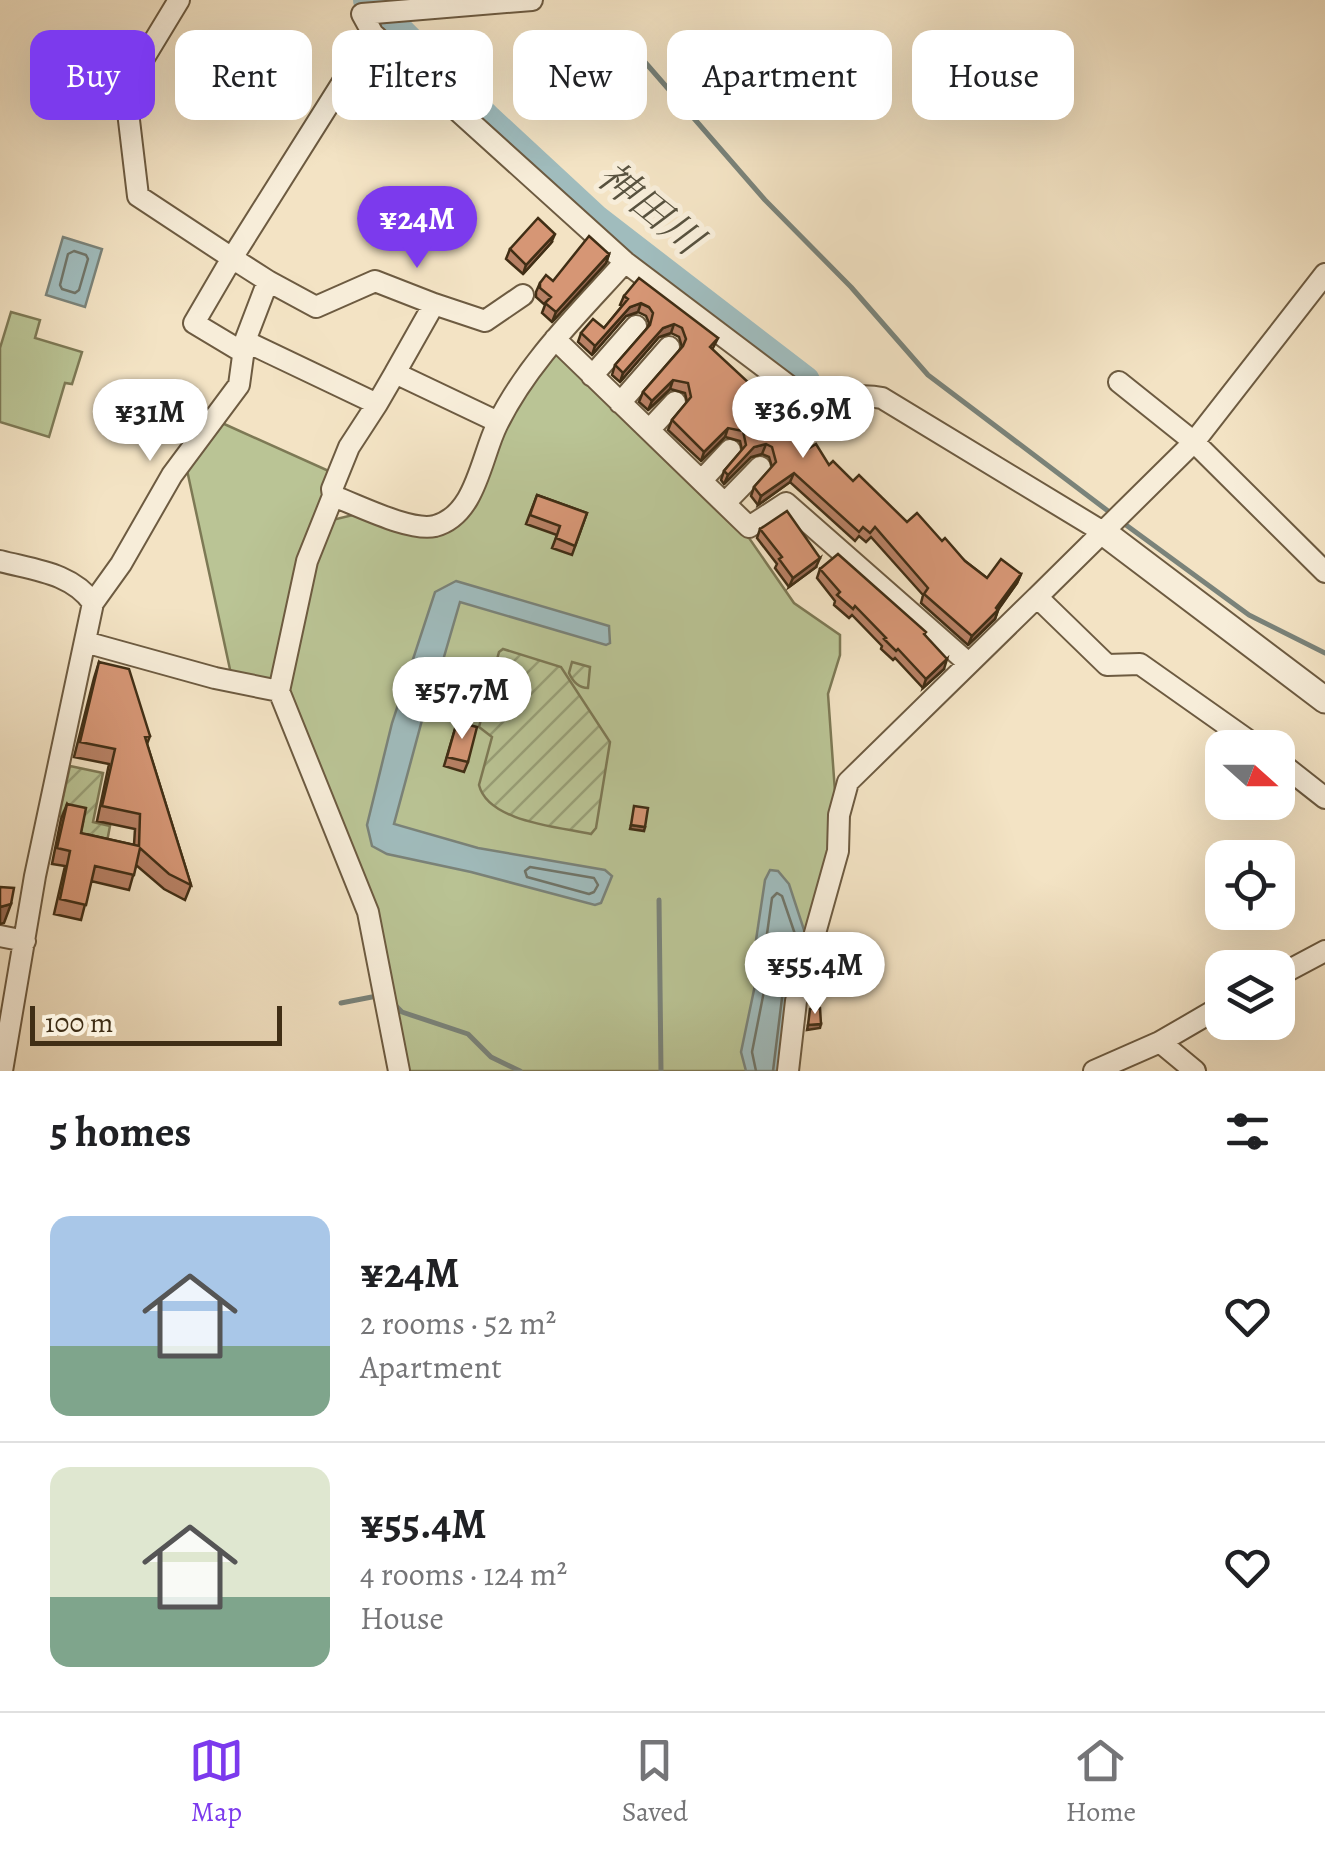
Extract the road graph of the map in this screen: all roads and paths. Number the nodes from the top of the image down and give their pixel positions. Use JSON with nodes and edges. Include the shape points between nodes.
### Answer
{"nodes":[{"id":1,"x":179,"y":0,"type":"edge"},
{"id":2,"x":532,"y":0,"type":"edge"},
{"id":3,"x":371,"y":30,"type":"edge"},
{"id":4,"x":332,"y":99,"type":"edge"},
{"id":5,"x":468,"y":120,"type":"edge"},
{"id":6,"x":232,"y":258,"type":"junction"},
{"id":7,"x":625,"y":262,"type":"junction"},
{"id":8,"x":1325,"y":274,"type":"edge"},
{"id":9,"x":268,"y":281,"type":"junction"},
{"id":10,"x":523,"y":295,"type":"dead end"},
{"id":11,"x":434,"y":304,"type":"junction"},
{"id":12,"x":636,"y":326,"type":"dead end"},
{"id":13,"x":556,"y":340,"type":"junction"},
{"id":14,"x":244,"y":347,"type":"junction"},
{"id":15,"x":669,"y":347,"type":"dead end"},
{"id":16,"x":395,"y":373,"type":"junction"},
{"id":17,"x":592,"y":376,"type":"junction"},
{"id":18,"x":1120,"y":382,"type":"dead end"},
{"id":19,"x":620,"y":402,"type":"junction"},
{"id":20,"x":675,"y":402,"type":"dead end"},
{"id":21,"x":377,"y":404,"type":"junction"},
{"id":22,"x":498,"y":422,"type":"junction"},
{"id":23,"x":650,"y":430,"type":"junction"},
{"id":24,"x":1194,"y":442,"type":"junction"},
{"id":25,"x":730,"y":450,"type":"dead end"},
{"id":26,"x":760,"y":467,"type":"dead end"},
{"id":27,"x":702,"y":480,"type":"junction"},
{"id":28,"x":333,"y":496,"type":"junction"},
{"id":29,"x":725,"y":503,"type":"junction"},
{"id":30,"x":1103,"y":532,"type":"junction"},
{"id":31,"x":0,"y":560,"type":"edge"},
{"id":32,"x":1325,"y":572,"type":"edge"},
{"id":33,"x":1037,"y":597,"type":"junction"},
{"id":34,"x":93,"y":603,"type":"junction"},
{"id":35,"x":85,"y":642,"type":"junction"},
{"id":36,"x":967,"y":662,"type":"junction"},
{"id":37,"x":279,"y":691,"type":"junction"},
{"id":38,"x":1325,"y":700,"type":"edge"},
{"id":39,"x":1234,"y":730,"type":"edge"},
{"id":40,"x":1295,"y":774,"type":"edge"},
{"id":41,"x":1325,"y":798,"type":"edge"},
{"id":42,"x":0,"y":936,"type":"edge"},
{"id":43,"x":25,"y":941,"type":"junction"},
{"id":44,"x":1325,"y":951,"type":"edge"},
{"id":45,"x":1295,"y":967,"type":"edge"},
{"id":46,"x":1205,"y":1016,"type":"edge"},
{"id":47,"x":1160,"y":1042,"type":"junction"},
{"id":48,"x":2,"y":1071,"type":"edge"},
{"id":49,"x":400,"y":1071,"type":"edge"},
{"id":50,"x":788,"y":1071,"type":"edge"},
{"id":51,"x":1094,"y":1071,"type":"edge"},
{"id":52,"x":1195,"y":1071,"type":"edge"}],
"edges":[{"from":1,"to":6,"type":"street","via":[[126,95],[138,196]]},
{"from":2,"to":3,"type":"street","via":[[362,14]]},
{"from":4,"to":6,"type":"street"},
{"from":5,"to":7,"type":"street"},
{"from":6,"to":9,"type":"street"},
{"from":6,"to":14,"type":"street","via":[[194,323]]},
{"from":7,"to":13,"type":"street"},
{"from":7,"to":30,"type":"street","via":[[805,398],[882,398]]},
{"from":8,"to":24,"type":"street"},
{"from":9,"to":11,"type":"street","via":[[316,308],[376,282]]},
{"from":9,"to":14,"type":"street"},
{"from":10,"to":11,"type":"street","via":[[485,321]]},
{"from":11,"to":16,"type":"street"},
{"from":12,"to":17,"type":"street"},
{"from":13,"to":17,"type":"street"},
{"from":13,"to":22,"type":"street"},
{"from":14,"to":21,"type":"street"},
{"from":14,"to":34,"type":"street","via":[[239,385],[172,476]]},
{"from":15,"to":19,"type":"street"},
{"from":16,"to":21,"type":"street"},
{"from":16,"to":22,"type":"street"},
{"from":17,"to":19,"type":"street"},
{"from":18,"to":24,"type":"street"},
{"from":19,"to":23,"type":"street"},
{"from":20,"to":23,"type":"street"},
{"from":21,"to":28,"type":"street","via":[[349,447]]},
{"from":22,"to":28,"type":"street","via":[[466,503],[450,520],[417,527]]},
{"from":23,"to":27,"type":"street"},
{"from":24,"to":30,"type":"street"},
{"from":24,"to":32,"type":"street"},
{"from":25,"to":27,"type":"street"},
{"from":26,"to":29,"type":"street"},
{"from":27,"to":29,"type":"street"},
{"from":28,"to":37,"type":"street","via":[[307,560]]},
{"from":29,"to":36,"type":"street","via":[[748,527],[786,503]]},
{"from":30,"to":33,"type":"street"},
{"from":30,"to":38,"type":"street"},
{"from":31,"to":34,"type":"street","via":[[66,579]]},
{"from":33,"to":36,"type":"street"},
{"from":33,"to":39,"type":"street","via":[[1107,665],[1140,664]]},
{"from":34,"to":35,"type":"street"},
{"from":35,"to":37,"type":"street"},
{"from":35,"to":43,"type":"street"},
{"from":36,"to":50,"type":"street","via":[[848,782],[838,851],[796,1001]]},
{"from":37,"to":49,"type":"street","via":[[368,912]]},
{"from":40,"to":41,"type":"street"},
{"from":42,"to":43,"type":"street"},
{"from":43,"to":48,"type":"street"},
{"from":44,"to":45,"type":"street"},
{"from":46,"to":47,"type":"street"},
{"from":47,"to":51,"type":"street"},
{"from":47,"to":52,"type":"street"}]}
